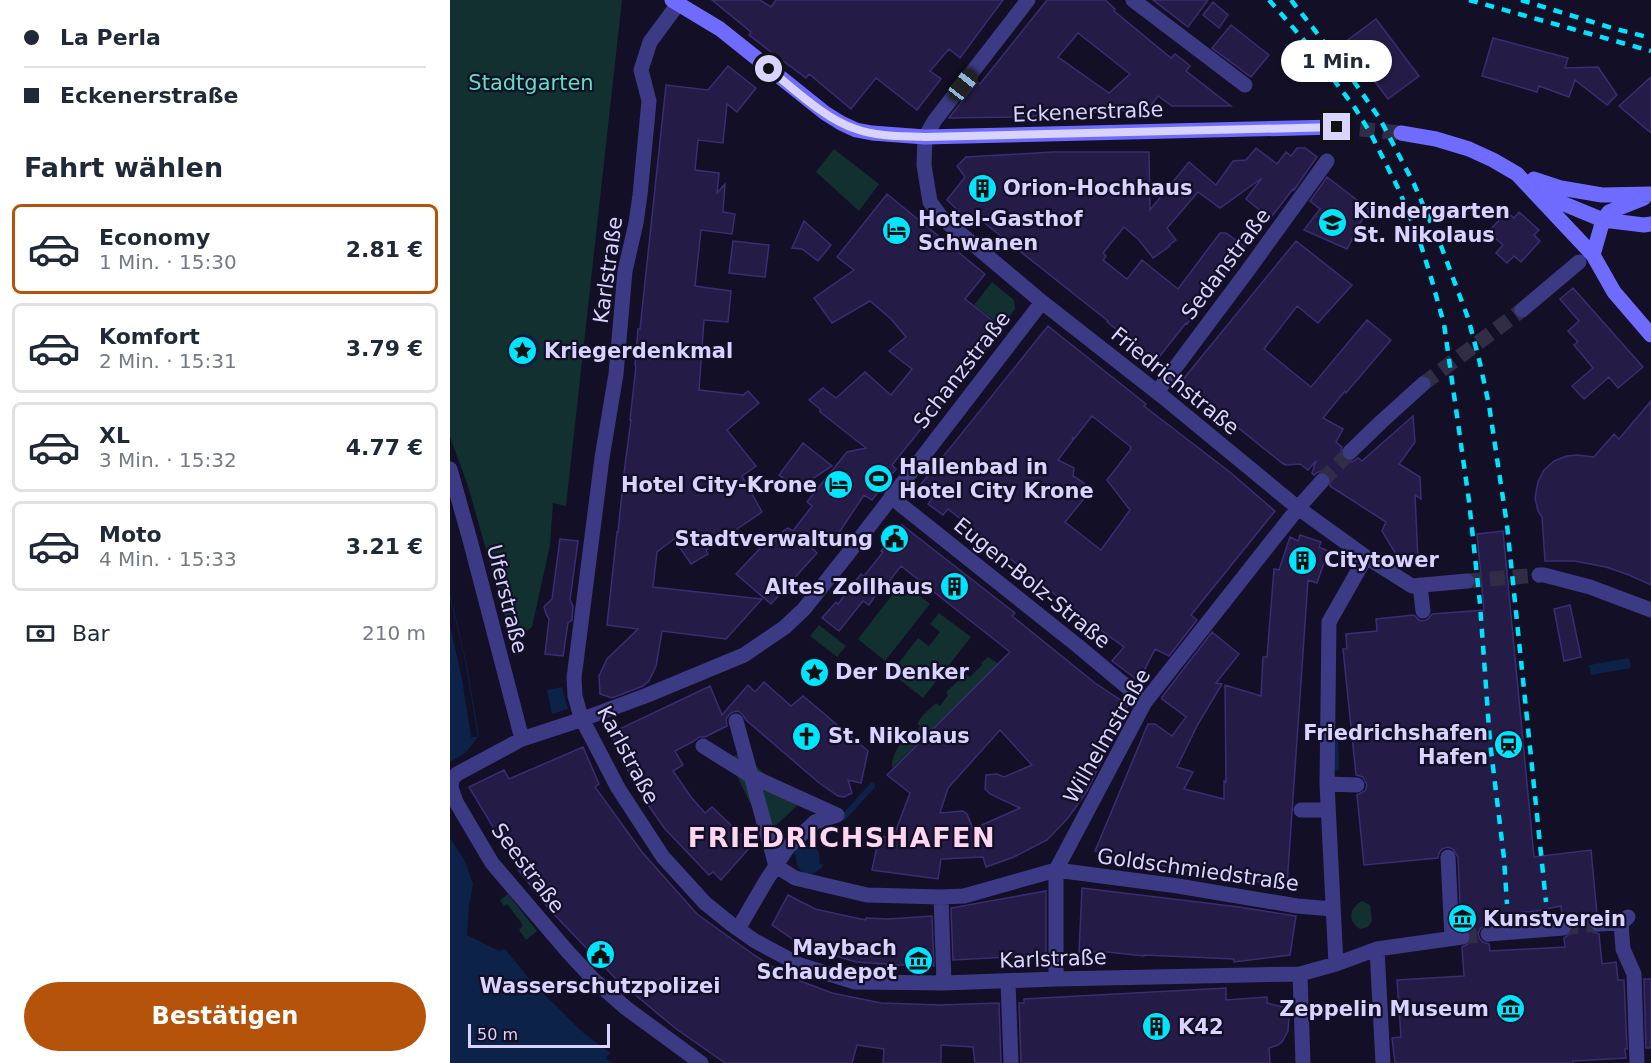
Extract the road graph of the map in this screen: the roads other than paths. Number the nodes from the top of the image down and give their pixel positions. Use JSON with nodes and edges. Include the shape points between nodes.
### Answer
{"nodes":[{"id":1,"x":1028,"y":0,"type":"edge"},
{"id":2,"x":1133,"y":0,"type":"edge"},
{"id":3,"x":675,"y":2,"type":"edge"},
{"id":4,"x":1245,"y":85,"type":"dead end"},
{"id":5,"x":1337,"y":127,"type":"tunnel mouth"},
{"id":6,"x":1401,"y":133,"type":"tunnel mouth"},
{"id":7,"x":925,"y":137,"type":"junction"},
{"id":8,"x":1328,"y":161,"type":"dead end"},
{"id":9,"x":1517,"y":174,"type":"junction"},
{"id":10,"x":1651,"y":195,"type":"edge"},
{"id":11,"x":1603,"y":220,"type":"junction"},
{"id":12,"x":1651,"y":224,"type":"edge"},
{"id":13,"x":1586,"y":259,"type":"junction"},
{"id":14,"x":1042,"y":302,"type":"junction"},
{"id":15,"x":1522,"y":310,"type":"tunnel mouth"},
{"id":16,"x":1651,"y":335,"type":"edge"},
{"id":17,"x":1423,"y":384,"type":"tunnel mouth"},
{"id":18,"x":1157,"y":392,"type":"junction"},
{"id":19,"x":1350,"y":452,"type":"tunnel mouth"},
{"id":20,"x":450,"y":470,"type":"edge"},
{"id":21,"x":1322,"y":481,"type":"tunnel mouth"},
{"id":22,"x":891,"y":497,"type":"junction"},
{"id":23,"x":1298,"y":508,"type":"junction"},
{"id":24,"x":1366,"y":557,"type":"junction"},
{"id":25,"x":1539,"y":575,"type":"tunnel mouth"},
{"id":26,"x":1467,"y":581,"type":"tunnel mouth"},
{"id":27,"x":1420,"y":585,"type":"junction"},
{"id":28,"x":1651,"y":610,"type":"edge"},
{"id":29,"x":1423,"y":611,"type":"dead end"},
{"id":30,"x":1146,"y":702,"type":"junction"},
{"id":31,"x":583,"y":719,"type":"junction"},
{"id":32,"x":735,"y":721,"type":"dead end"},
{"id":33,"x":522,"y":739,"type":"junction"},
{"id":34,"x":703,"y":746,"type":"dead end"},
{"id":35,"x":751,"y":776,"type":"junction"},
{"id":36,"x":1327,"y":784,"type":"junction"},
{"id":37,"x":1356,"y":785,"type":"dead end"},
{"id":38,"x":1301,"y":810,"type":"dead end"},
{"id":39,"x":1328,"y":810,"type":"junction"},
{"id":40,"x":1448,"y":857,"type":"dead end"},
{"id":41,"x":776,"y":866,"type":"junction"},
{"id":42,"x":1056,"y":870,"type":"junction"},
{"id":43,"x":941,"y":897,"type":"junction"},
{"id":44,"x":1333,"y":909,"type":"junction"},
{"id":45,"x":1598,"y":924,"type":"tunnel mouth"},
{"id":46,"x":1563,"y":928,"type":"tunnel mouth"},
{"id":47,"x":738,"y":929,"type":"junction"},
{"id":48,"x":1488,"y":934,"type":"tunnel mouth"},
{"id":49,"x":1377,"y":948,"type":"junction"},
{"id":50,"x":1336,"y":964,"type":"junction"},
{"id":51,"x":1300,"y":974,"type":"junction"},
{"id":52,"x":1056,"y":979,"type":"junction"},
{"id":53,"x":1008,"y":982,"type":"junction"},
{"id":54,"x":944,"y":983,"type":"junction"},
{"id":55,"x":701,"y":1063,"type":"edge"},
{"id":56,"x":1011,"y":1063,"type":"edge"},
{"id":57,"x":1303,"y":1063,"type":"edge"},
{"id":58,"x":1383,"y":1063,"type":"edge"},
{"id":59,"x":1637,"y":1063,"type":"edge"}],
"edges":[{"from":1,"to":7,"type":"street"},
{"from":2,"to":4,"type":"street"},
{"from":3,"to":7,"type":"main road","name":"Eckenerstraße","via":[[720,29],[841,123],[872,133]]},
{"from":3,"to":31,"type":"street","name":"Karlstraße","via":[[650,42],[641,70],[649,101],[640,195],[625,271],[616,374],[574,666],[575,696]]},
{"from":5,"to":7,"type":"main road","name":"Eckenerstraße"},
{"from":6,"to":9,"type":"main road","via":[[1469,149]]},
{"from":7,"to":14,"type":"street","name":"Friedrichstraße","via":[[924,165],[930,202],[942,218]]},
{"from":8,"to":18,"type":"street","name":"Sedanstraße"},
{"from":9,"to":10,"type":"main road","via":[[1561,188],[1602,195]]},
{"from":9,"to":11,"type":"main road","via":[[1557,201]]},
{"from":9,"to":13,"type":"main road"},
{"from":10,"to":11,"type":"main road","via":[[1609,212]]},
{"from":11,"to":12,"type":"main road"},
{"from":11,"to":13,"type":"main road"},
{"from":13,"to":15,"type":"street"},
{"from":13,"to":16,"type":"main road"},
{"from":14,"to":18,"type":"street","name":"Friedrichstraße"},
{"from":14,"to":22,"type":"street","name":"Schanzstraße"},
{"from":17,"to":19,"type":"street"},
{"from":18,"to":23,"type":"street","name":"Friedrichstraße"},
{"from":20,"to":33,"type":"street","name":"Uferstraße"},
{"from":21,"to":23,"type":"street","name":"Wilhelmstraße"},
{"from":22,"to":30,"type":"street","name":"Eugen-Bolz-Straße"},
{"from":22,"to":31,"type":"street","name":"Schanzstraße","via":[[785,627],[744,655]]},
{"from":23,"to":24,"type":"street","name":"Friedrichstraße"},
{"from":23,"to":30,"type":"street","name":"Wilhelmstraße"},
{"from":24,"to":27,"type":"street","name":"Friedrichstraße","via":[[1412,586]]},
{"from":24,"to":36,"type":"street","via":[[1329,622]]},
{"from":25,"to":28,"type":"street"},
{"from":26,"to":27,"type":"street","name":"Friedrichstraße"},
{"from":27,"to":29,"type":"street"},
{"from":30,"to":42,"type":"street","name":"Wilhelmstraße"},
{"from":31,"to":33,"type":"street","name":"Seestraße"},
{"from":31,"to":47,"type":"street","name":"Karlstraße","via":[[618,788],[663,857],[705,903]]},
{"from":32,"to":35,"type":"street"},
{"from":33,"to":55,"type":"street","name":"Seestraße","via":[[457,774],[451,787],[456,802],[492,863],[594,980]]},
{"from":34,"to":35,"type":"street"},
{"from":35,"to":41,"type":"street"},
{"from":35,"to":41,"type":"street","via":[[837,815],[815,822],[788,847]]},
{"from":36,"to":37,"type":"street"},
{"from":36,"to":39,"type":"street"},
{"from":38,"to":39,"type":"street"},
{"from":39,"to":44,"type":"street"},
{"from":40,"to":49,"type":"street","name":"Karlstraße","via":[[1457,937]]},
{"from":41,"to":43,"type":"street","via":[[795,878],[867,895]]},
{"from":41,"to":47,"type":"street"},
{"from":42,"to":43,"type":"street","via":[[964,896]]},
{"from":42,"to":44,"type":"street","name":"Goldschmiedstraße"},
{"from":42,"to":52,"type":"street"},
{"from":43,"to":54,"type":"street"},
{"from":44,"to":50,"type":"street"},
{"from":45,"to":59,"type":"street","via":[[1625,920],[1623,950],[1634,974]]},
{"from":46,"to":48,"type":"street","via":[[1528,925]]},
{"from":47,"to":54,"type":"street","name":"Karlstraße","via":[[800,965],[855,982]]},
{"from":49,"to":50,"type":"street","name":"Karlstraße"},
{"from":49,"to":58,"type":"street"},
{"from":50,"to":51,"type":"street","name":"Karlstraße"},
{"from":51,"to":52,"type":"street","name":"Karlstraße"},
{"from":51,"to":57,"type":"street"},
{"from":52,"to":53,"type":"street","name":"Karlstraße"},
{"from":53,"to":54,"type":"street","name":"Karlstraße"},
{"from":53,"to":56,"type":"street"}]}
